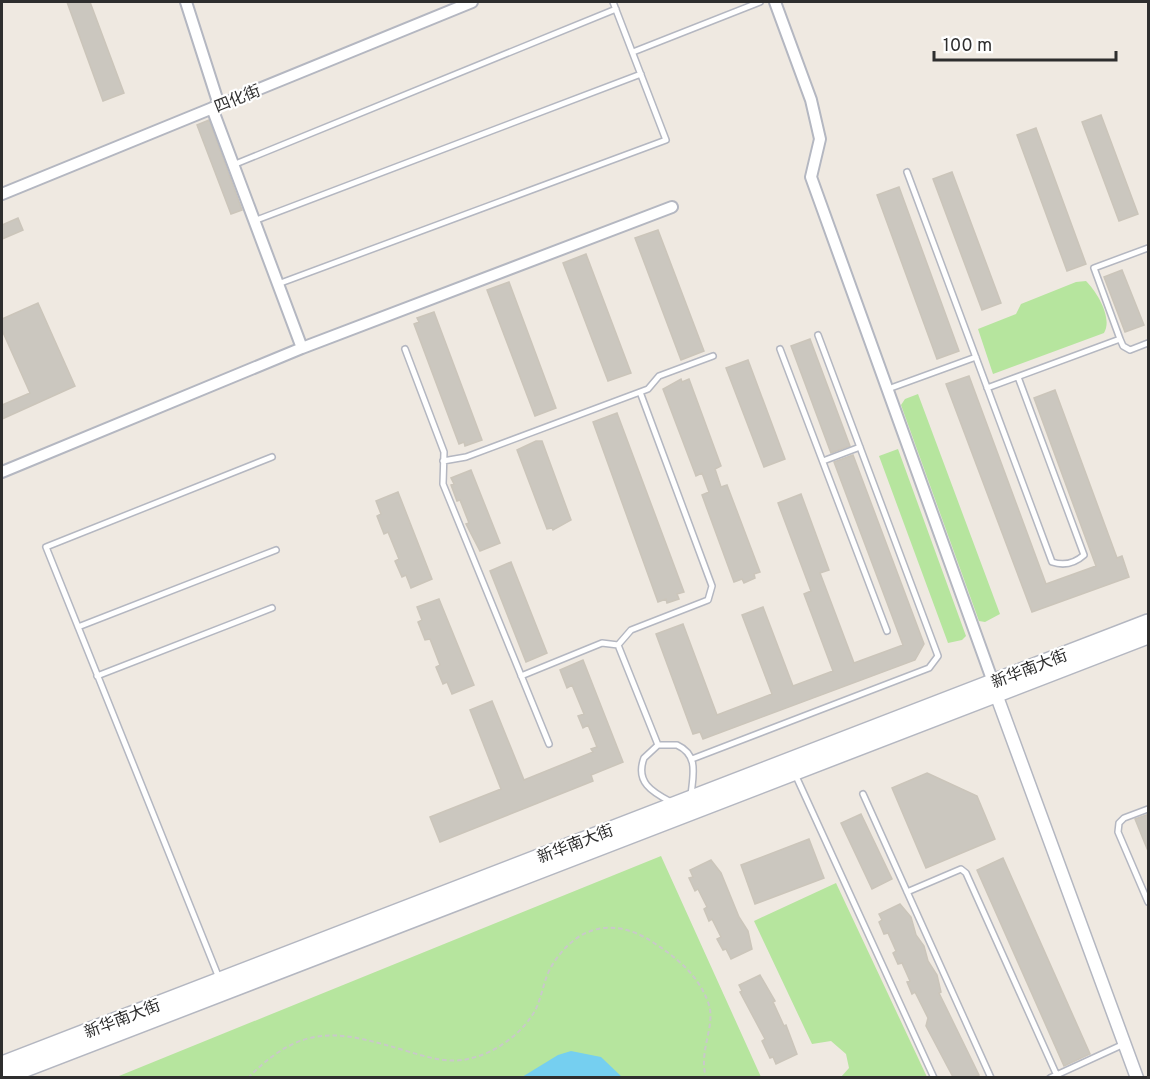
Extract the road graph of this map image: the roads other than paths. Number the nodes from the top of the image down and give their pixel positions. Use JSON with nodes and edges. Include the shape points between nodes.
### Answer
{"nodes":[{"id":1,"x":186,"y":2,"type":"edge"},
{"id":2,"x":472,"y":2,"type":"edge"},
{"id":3,"x":613,"y":2,"type":"edge"},
{"id":4,"x":760,"y":2,"type":"edge"},
{"id":5,"x":775,"y":2,"type":"edge"},
{"id":6,"x":616,"y":9,"type":"junction"},
{"id":7,"x":633,"y":52,"type":"junction"},
{"id":8,"x":641,"y":74,"type":"junction"},
{"id":9,"x":215,"y":106,"type":"junction"},
{"id":10,"x":233,"y":165,"type":"junction"},
{"id":11,"x":908,"y":172,"type":"dead end"},
{"id":12,"x":2,"y":194,"type":"edge"},
{"id":13,"x":672,"y":207,"type":"dead end"},
{"id":14,"x":254,"y":221,"type":"junction"},
{"id":15,"x":1149,"y":248,"type":"edge"},
{"id":16,"x":278,"y":284,"type":"junction"},
{"id":17,"x":818,"y":334,"type":"dead end"},
{"id":18,"x":1120,"y":339,"type":"junction"},
{"id":19,"x":1149,"y":343,"type":"edge"},
{"id":20,"x":302,"y":348,"type":"junction"},
{"id":21,"x":405,"y":349,"type":"dead end"},
{"id":22,"x":780,"y":349,"type":"dead end"},
{"id":23,"x":713,"y":356,"type":"dead end"},
{"id":24,"x":976,"y":357,"type":"junction"},
{"id":25,"x":1018,"y":377,"type":"junction"},
{"id":26,"x":987,"y":388,"type":"junction"},
{"id":27,"x":888,"y":389,"type":"junction"},
{"id":28,"x":640,"y":392,"type":"junction"},
{"id":29,"x":860,"y":447,"type":"junction"},
{"id":30,"x":272,"y":457,"type":"dead end"},
{"id":31,"x":443,"y":461,"type":"junction"},
{"id":32,"x":823,"y":461,"type":"junction"},
{"id":33,"x":2,"y":472,"type":"edge"},
{"id":34,"x":276,"y":550,"type":"dead end"},
{"id":35,"x":272,"y":608,"type":"dead end"},
{"id":36,"x":1149,"y":622,"type":"edge"},
{"id":37,"x":78,"y":627,"type":"junction"},
{"id":38,"x":887,"y":631,"type":"dead end"},
{"id":39,"x":1149,"y":636,"type":"edge"},
{"id":40,"x":618,"y":645,"type":"junction"},
{"id":41,"x":97,"y":676,"type":"junction"},
{"id":42,"x":521,"y":676,"type":"junction"},
{"id":43,"x":994,"y":688,"type":"junction"},
{"id":44,"x":549,"y":744,"type":"dead end"},
{"id":45,"x":658,"y":745,"type":"junction"},
{"id":46,"x":692,"y":759,"type":"junction"},
{"id":47,"x":794,"y":772,"type":"junction"},
{"id":48,"x":863,"y":795,"type":"dead end"},
{"id":49,"x":691,"y":798,"type":"junction"},
{"id":50,"x":675,"y":804,"type":"junction"},
{"id":51,"x":1149,"y":809,"type":"edge"},
{"id":52,"x":907,"y":892,"type":"junction"},
{"id":53,"x":1149,"y":902,"type":"edge"},
{"id":54,"x":220,"y":980,"type":"junction"},
{"id":55,"x":1124,"y":1044,"type":"junction"},
{"id":56,"x":2,"y":1064,"type":"edge"},
{"id":57,"x":1057,"y":1076,"type":"edge"},
{"id":58,"x":2,"y":1077,"type":"edge"},
{"id":59,"x":934,"y":1077,"type":"edge"},
{"id":60,"x":991,"y":1077,"type":"edge"},
{"id":61,"x":1050,"y":1077,"type":"edge"},
{"id":62,"x":1137,"y":1077,"type":"edge"}],
"edges":[{"from":1,"to":9,"type":"street"},
{"from":2,"to":9,"type":"street","name":"四化街"},
{"from":3,"to":6,"type":"lane"},
{"from":4,"to":7,"type":"lane"},
{"from":5,"to":27,"type":"street","via":[[811,100],[820,139],[811,177]]},
{"from":6,"to":7,"type":"lane"},
{"from":6,"to":10,"type":"lane"},
{"from":7,"to":8,"type":"lane"},
{"from":8,"to":14,"type":"lane"},
{"from":8,"to":16,"type":"lane","via":[[666,140]]},
{"from":9,"to":10,"type":"street"},
{"from":9,"to":12,"type":"street","name":"四化街"},
{"from":10,"to":14,"type":"street"},
{"from":11,"to":24,"type":"lane"},
{"from":13,"to":20,"type":"street"},
{"from":14,"to":16,"type":"street"},
{"from":15,"to":18,"type":"lane","via":[[1094,268]]},
{"from":16,"to":20,"type":"street"},
{"from":17,"to":29,"type":"lane"},
{"from":18,"to":19,"type":"lane","via":[[1131,350]]},
{"from":18,"to":25,"type":"lane"},
{"from":20,"to":33,"type":"street"},
{"from":21,"to":31,"type":"lane","via":[[444,452]]},
{"from":22,"to":32,"type":"lane"},
{"from":23,"to":28,"type":"lane","via":[[659,376]]},
{"from":24,"to":26,"type":"lane"},
{"from":24,"to":27,"type":"lane"},
{"from":25,"to":26,"type":"lane"},
{"from":25,"to":26,"type":"lane","via":[[1084,555],[1078,560],[1062,565],[1052,562]]},
{"from":27,"to":43,"type":"street"},
{"from":28,"to":31,"type":"lane","via":[[466,457]]},
{"from":28,"to":40,"type":"lane","via":[[712,593],[708,600],[631,630]]},
{"from":29,"to":32,"type":"lane"},
{"from":29,"to":46,"type":"lane","via":[[937,661],[929,668]]},
{"from":30,"to":37,"type":"lane","via":[[46,547]]},
{"from":31,"to":42,"type":"lane","via":[[443,484]]},
{"from":32,"to":38,"type":"lane"},
{"from":34,"to":37,"type":"lane"},
{"from":35,"to":41,"type":"lane"},
{"from":36,"to":43,"type":"main road","name":"新华南大街"},
{"from":37,"to":41,"type":"lane"},
{"from":39,"to":43,"type":"main road","name":"新华南大街"},
{"from":40,"to":42,"type":"lane","via":[[602,643]]},
{"from":40,"to":45,"type":"lane"},
{"from":41,"to":54,"type":"lane"},
{"from":42,"to":44,"type":"lane"},
{"from":43,"to":47,"type":"main road","name":"新华南大街"},
{"from":43,"to":49,"type":"main road","name":"新华南大街"},
{"from":43,"to":55,"type":"street"},
{"from":45,"to":46,"type":"lane","via":[[676,745]]},
{"from":45,"to":50,"type":"lane","via":[[644,758],[642,779],[651,791]]},
{"from":46,"to":49,"type":"lane"},
{"from":47,"to":58,"type":"main road","name":"新华南大街"},
{"from":47,"to":59,"type":"lane"},
{"from":48,"to":52,"type":"lane"},
{"from":49,"to":50,"type":"main road","name":"新华南大街"},
{"from":50,"to":54,"type":"main road","name":"新华南大街"},
{"from":51,"to":53,"type":"lane","via":[[1124,818],[1118,832]]},
{"from":52,"to":57,"type":"lane","via":[[961,869],[966,873]]},
{"from":52,"to":60,"type":"lane"},
{"from":54,"to":56,"type":"main road","name":"新华南大街"},
{"from":55,"to":57,"type":"lane"},
{"from":55,"to":62,"type":"street"},
{"from":57,"to":61,"type":"lane"}]}
